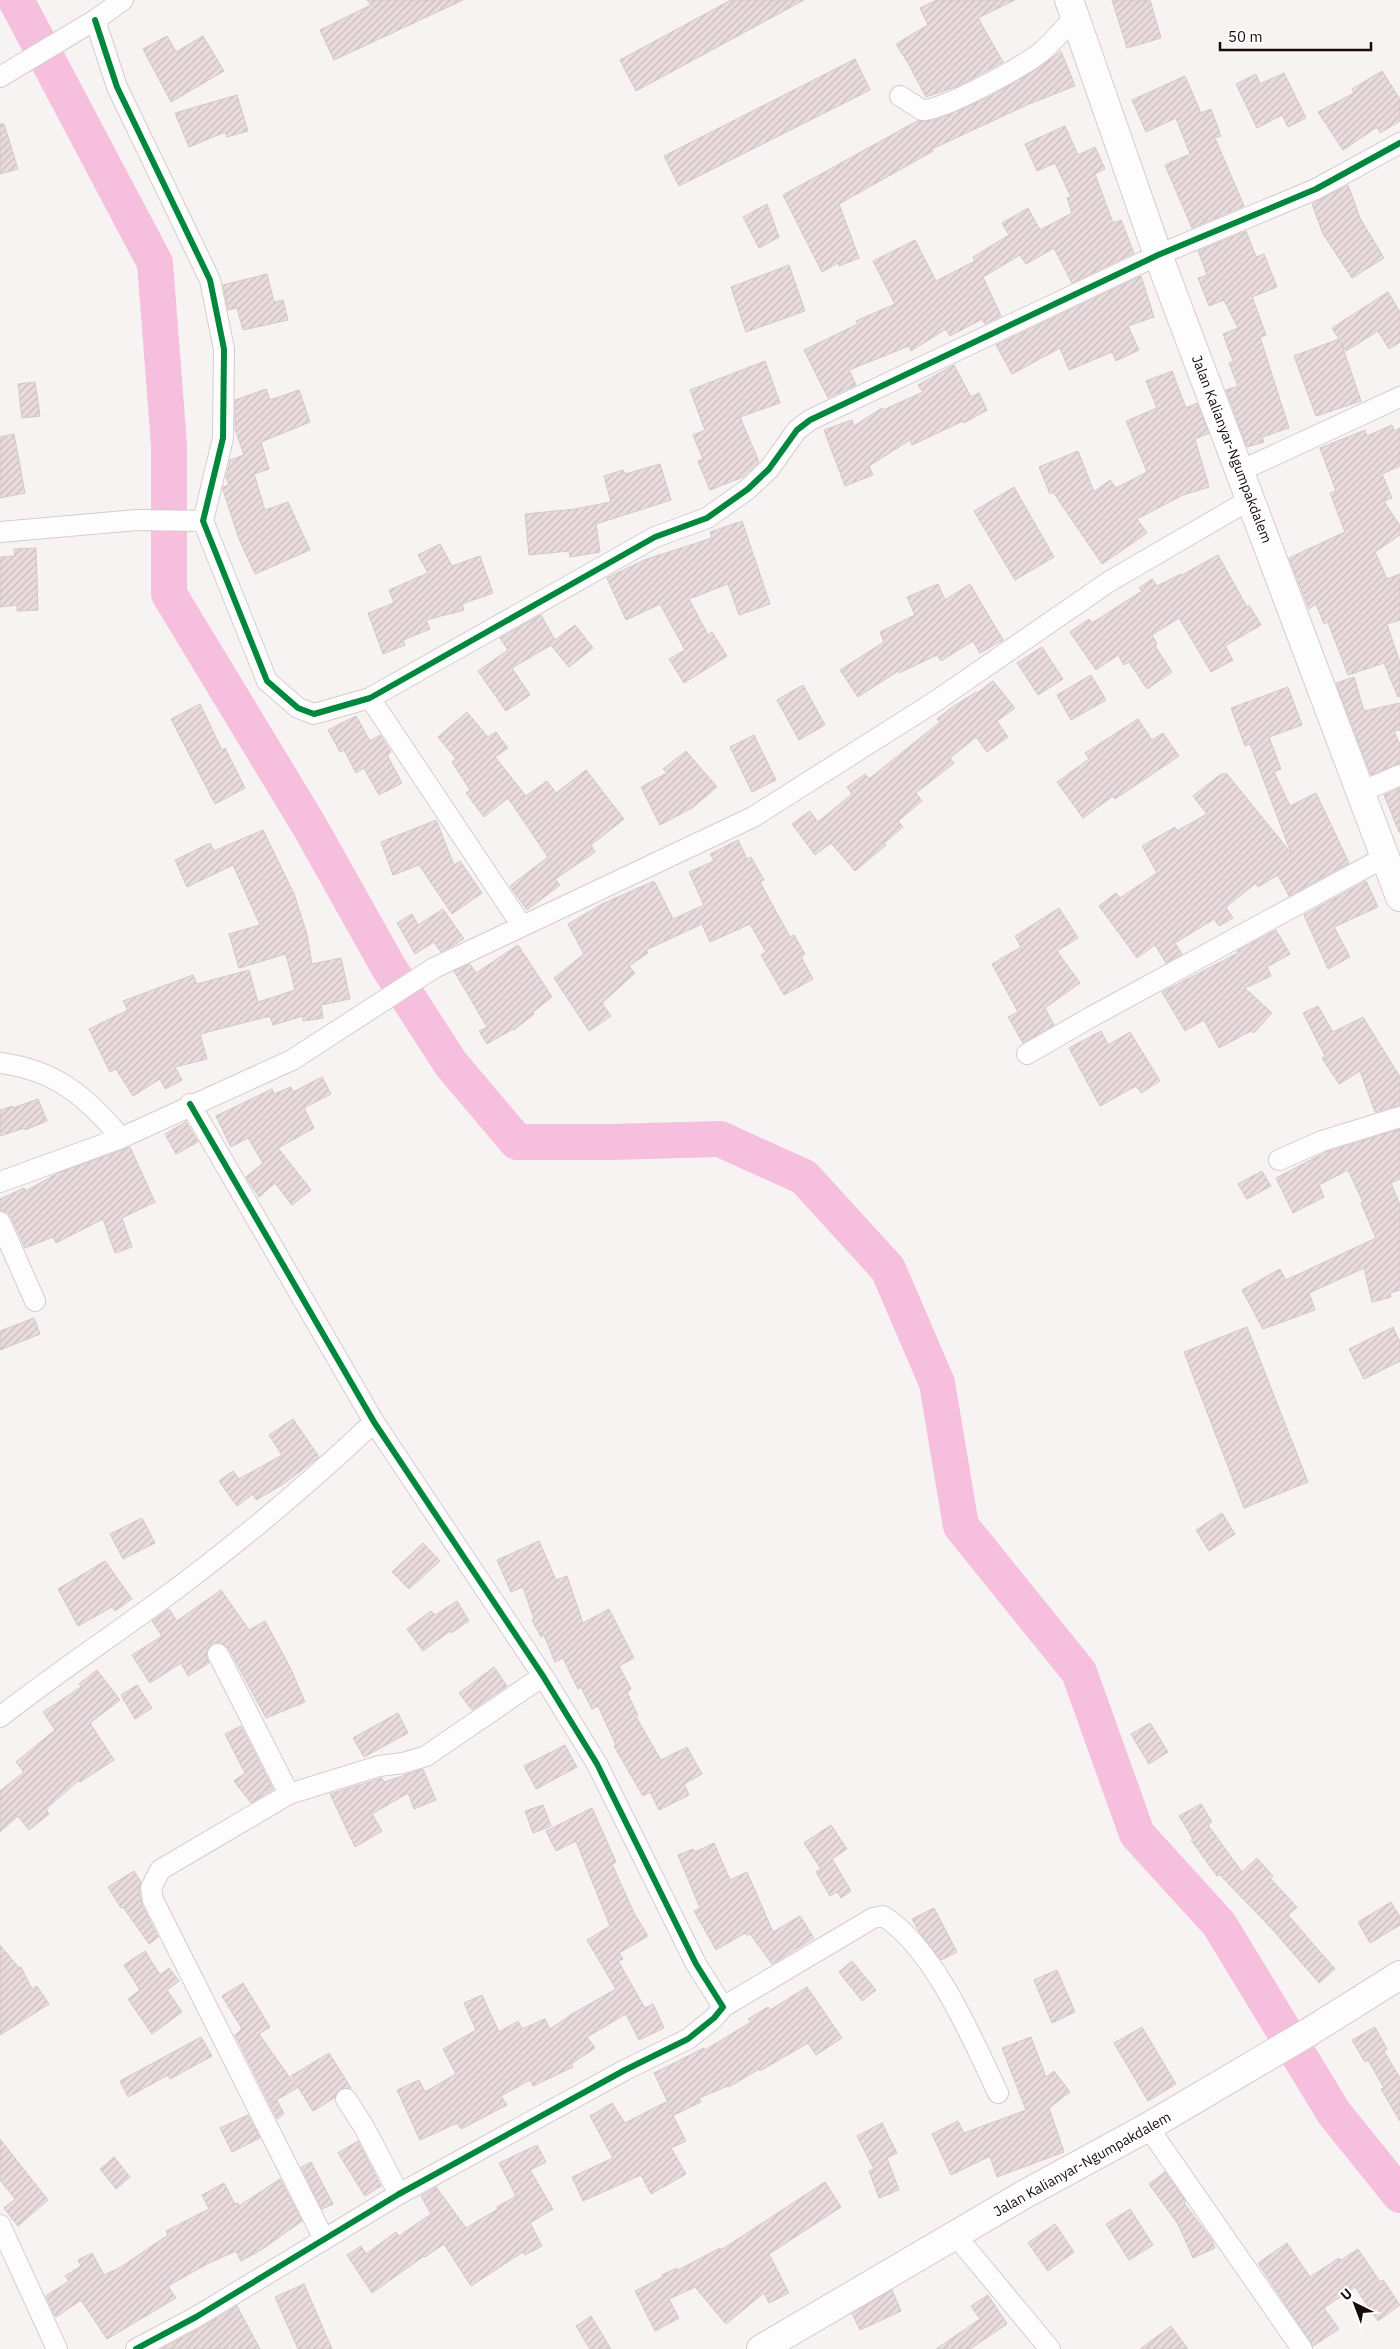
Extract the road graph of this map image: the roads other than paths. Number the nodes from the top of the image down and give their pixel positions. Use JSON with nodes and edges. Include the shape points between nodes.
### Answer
{"nodes":[{"id":1,"x":123,"y":0,"type":"edge"},
{"id":2,"x":1072,"y":8,"type":"edge"},
{"id":3,"x":95,"y":20,"type":"junction"},
{"id":4,"x":0,"y":77,"type":"edge"},
{"id":5,"x":900,"y":96,"type":"dead end"},
{"id":6,"x":1400,"y":143,"type":"edge"},
{"id":7,"x":1158,"y":255,"type":"junction"},
{"id":8,"x":1400,"y":397,"type":"edge"},
{"id":9,"x":1240,"y":471,"type":"junction"},
{"id":10,"x":1251,"y":499,"type":"junction"},
{"id":11,"x":196,"y":520,"type":"junction"},
{"id":12,"x":0,"y":532,"type":"edge"},
{"id":13,"x":370,"y":698,"type":"junction"},
{"id":14,"x":1400,"y":775,"type":"edge"},
{"id":15,"x":1362,"y":792,"type":"junction"},
{"id":16,"x":1386,"y":857,"type":"junction"},
{"id":17,"x":1400,"y":897,"type":"edge"},
{"id":18,"x":522,"y":926,"type":"junction"},
{"id":19,"x":1027,"y":1054,"type":"dead end"},
{"id":20,"x":0,"y":1062,"type":"edge"},
{"id":21,"x":190,"y":1104,"type":"junction"},
{"id":22,"x":1400,"y":1118,"type":"edge"},
{"id":23,"x":121,"y":1138,"type":"junction"},
{"id":24,"x":1279,"y":1160,"type":"dead end"},
{"id":25,"x":0,"y":1182,"type":"edge"},
{"id":26,"x":0,"y":1222,"type":"edge"},
{"id":27,"x":35,"y":1301,"type":"dead end"},
{"id":28,"x":374,"y":1422,"type":"junction"},
{"id":29,"x":218,"y":1654,"type":"dead end"},
{"id":30,"x":544,"y":1676,"type":"junction"},
{"id":31,"x":0,"y":1717,"type":"edge"},
{"id":32,"x":289,"y":1794,"type":"junction"},
{"id":33,"x":1400,"y":1975,"type":"edge"},
{"id":34,"x":723,"y":2007,"type":"junction"},
{"id":35,"x":998,"y":2093,"type":"dead end"},
{"id":36,"x":346,"y":2099,"type":"dead end"},
{"id":37,"x":1148,"y":2127,"type":"junction"},
{"id":38,"x":399,"y":2194,"type":"junction"},
{"id":39,"x":0,"y":2225,"type":"edge"},
{"id":40,"x":956,"y":2236,"type":"junction"},
{"id":41,"x":324,"y":2239,"type":"junction"},
{"id":42,"x":57,"y":2349,"type":"edge"},
{"id":43,"x":136,"y":2349,"type":"edge"},
{"id":44,"x":761,"y":2349,"type":"edge"},
{"id":45,"x":1050,"y":2349,"type":"edge"},
{"id":46,"x":1302,"y":2349,"type":"edge"}],
"edges":[{"from":1,"to":3,"type":"street"},
{"from":2,"to":5,"type":"street","via":[[1053,40],[1031,59],[946,104],[922,110]]},
{"from":2,"to":7,"type":"street","name":"Jalan Kalianyar-Ngumpakdalem"},
{"from":3,"to":4,"type":"street"},
{"from":3,"to":11,"type":"street","via":[[117,87],[210,280],[224,349],[223,438]]},
{"from":6,"to":7,"type":"street","via":[[1316,189]]},
{"from":7,"to":9,"type":"street","name":"Jalan Kalianyar-Ngumpakdalem"},
{"from":7,"to":13,"type":"street","via":[[810,420],[797,430],[769,469],[748,489],[707,518],[655,537]]},
{"from":8,"to":9,"type":"street"},
{"from":9,"to":10,"type":"street","name":"Jalan Kalianyar-Ngumpakdalem"},
{"from":10,"to":15,"type":"street","name":"Jalan Kalianyar-Ngumpakdalem"},
{"from":10,"to":18,"type":"street","via":[[1110,581],[936,701],[753,818]]},
{"from":11,"to":12,"type":"street","via":[[137,520]]},
{"from":11,"to":13,"type":"street","via":[[267,681],[298,708],[314,714]]},
{"from":13,"to":18,"type":"street"},
{"from":14,"to":15,"type":"street"},
{"from":15,"to":16,"type":"street","name":"Jalan Kalianyar-Ngumpakdalem"},
{"from":16,"to":17,"type":"street","name":"Jalan Kalianyar-Ngumpakdalem"},
{"from":16,"to":19,"type":"street"},
{"from":18,"to":21,"type":"street","via":[[434,968],[292,1060]]},
{"from":20,"to":23,"type":"street","via":[[41,1071],[57,1080],[83,1098]]},
{"from":21,"to":23,"type":"street"},
{"from":21,"to":28,"type":"street"},
{"from":22,"to":24,"type":"street","via":[[1322,1141]]},
{"from":23,"to":25,"type":"street"},
{"from":26,"to":27,"type":"street"},
{"from":28,"to":30,"type":"street"},
{"from":28,"to":31,"type":"street","via":[[326,1468],[184,1583]]},
{"from":29,"to":32,"type":"street"},
{"from":30,"to":32,"type":"street","via":[[426,1756],[379,1766]]},
{"from":30,"to":34,"type":"street","via":[[597,1764],[692,1956]]},
{"from":32,"to":41,"type":"street","via":[[160,1870],[152,1888],[152,1900]]},
{"from":33,"to":37,"type":"street","name":"Jalan Kalianyar-Ngumpakdalem"},
{"from":34,"to":35,"type":"street","via":[[873,1918],[882,1916],[896,1924],[919,1948],[966,2025]]},
{"from":34,"to":38,"type":"street","via":[[688,2039]]},
{"from":36,"to":38,"type":"street"},
{"from":37,"to":40,"type":"street","name":"Jalan Kalianyar-Ngumpakdalem"},
{"from":37,"to":46,"type":"street"},
{"from":38,"to":41,"type":"street"},
{"from":39,"to":42,"type":"street"},
{"from":40,"to":44,"type":"street","name":"Jalan Kalianyar-Ngumpakdalem"},
{"from":40,"to":45,"type":"street"},
{"from":41,"to":43,"type":"street","via":[[196,2317]]}]}
